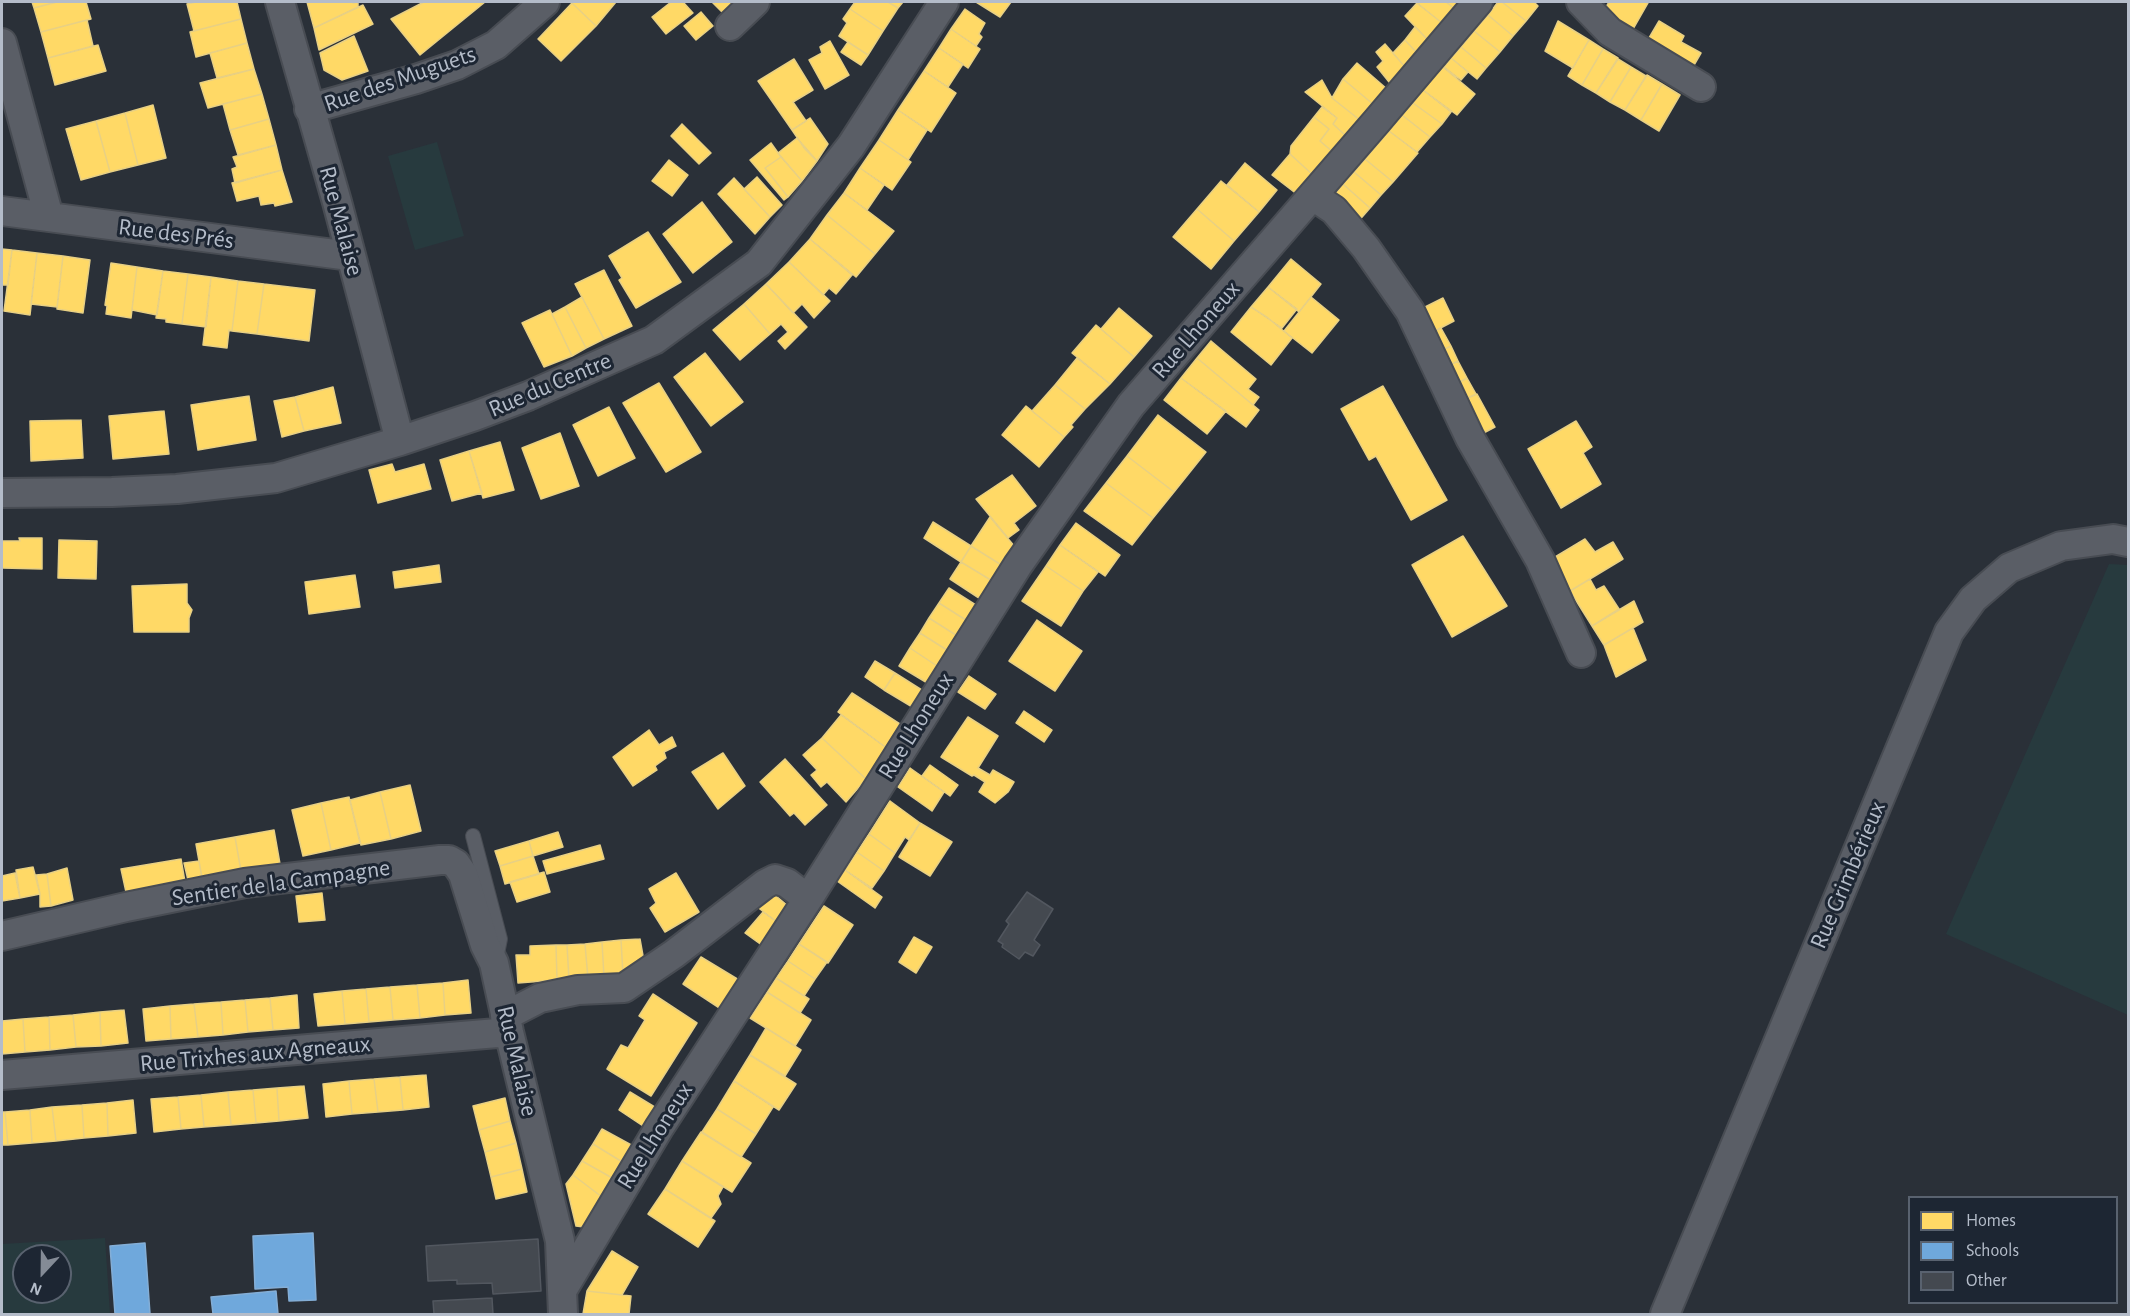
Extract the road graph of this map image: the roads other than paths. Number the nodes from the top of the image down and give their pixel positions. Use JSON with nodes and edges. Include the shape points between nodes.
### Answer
{"nodes":[{"id":1,"x":280,"y":2,"type":"edge"},
{"id":2,"x":545,"y":2,"type":"edge"},
{"id":3,"x":755,"y":2,"type":"edge"},
{"id":4,"x":944,"y":2,"type":"edge"},
{"id":5,"x":1478,"y":2,"type":"edge"},
{"id":6,"x":1581,"y":2,"type":"edge"},
{"id":7,"x":730,"y":26,"type":"dead end"},
{"id":8,"x":2,"y":44,"type":"edge"},
{"id":9,"x":1701,"y":87,"type":"dead end"},
{"id":10,"x":309,"y":109,"type":"junction"},
{"id":11,"x":1312,"y":196,"type":"junction"},
{"id":12,"x":2,"y":211,"type":"edge"},
{"id":13,"x":49,"y":217,"type":"junction"},
{"id":14,"x":350,"y":256,"type":"junction"},
{"id":15,"x":400,"y":441,"type":"junction"},
{"id":16,"x":2,"y":493,"type":"edge"},
{"id":17,"x":2128,"y":542,"type":"edge"},
{"id":18,"x":1581,"y":653,"type":"dead end"},
{"id":19,"x":473,"y":836,"type":"dead end"},
{"id":20,"x":807,"y":898,"type":"junction"},
{"id":21,"x":2,"y":936,"type":"edge"},
{"id":22,"x":494,"y":963,"type":"junction"},
{"id":23,"x":507,"y":1024,"type":"junction"},
{"id":24,"x":2,"y":1075,"type":"edge"},
{"id":25,"x":563,"y":1302,"type":"edge"},
{"id":26,"x":1665,"y":1314,"type":"edge"}],
"edges":[{"from":1,"to":10,"type":"street","name":"Rue Malaise"},
{"from":2,"to":10,"type":"street","name":"Rue des Muguets","via":[[496,45],[457,65]]},
{"from":3,"to":7,"type":"street"},
{"from":4,"to":15,"type":"street","name":"Rue du Centre","via":[[851,146],[759,263],[654,340],[528,396]]},
{"from":5,"to":11,"type":"street","name":"Rue Lhoneux"},
{"from":6,"to":9,"type":"street","via":[[1610,32]]},
{"from":8,"to":13,"type":"street"},
{"from":10,"to":14,"type":"street","name":"Rue Malaise"},
{"from":11,"to":18,"type":"street","via":[[1334,210],[1360,240],[1410,311],[1470,438],[1540,560]]},
{"from":11,"to":20,"type":"street","name":"Rue Lhoneux","via":[[1131,405],[1018,565]]},
{"from":12,"to":13,"type":"street","name":"Rue des Prés"},
{"from":13,"to":14,"type":"street","name":"Rue des Prés"},
{"from":14,"to":15,"type":"street","name":"Rue Malaise"},
{"from":15,"to":16,"type":"street","name":"Rue du Centre","via":[[276,477],[177,489]]},
{"from":17,"to":26,"type":"street","name":"Rue Grimbérieux","via":[[2113,539],[2061,546],[2009,568],[1973,599],[1949,632]]},
{"from":19,"to":22,"type":"lane","name":"Rue Malaise","via":[[500,939]]},
{"from":20,"to":23,"type":"street","via":[[775,879],[624,988],[578,990],[540,998]]},
{"from":20,"to":25,"type":"street","name":"Rue Lhoneux","via":[[665,1118]]},
{"from":21,"to":22,"type":"street","name":"Sentier de la Campagne","via":[[245,883],[449,860],[463,873]]},
{"from":22,"to":23,"type":"street","name":"Rue Malaise"},
{"from":23,"to":24,"type":"street","name":"Rue Trixhes aux Agneaux"},
{"from":23,"to":25,"type":"street","name":"Rue Malaise","via":[[560,1241]]}]}
